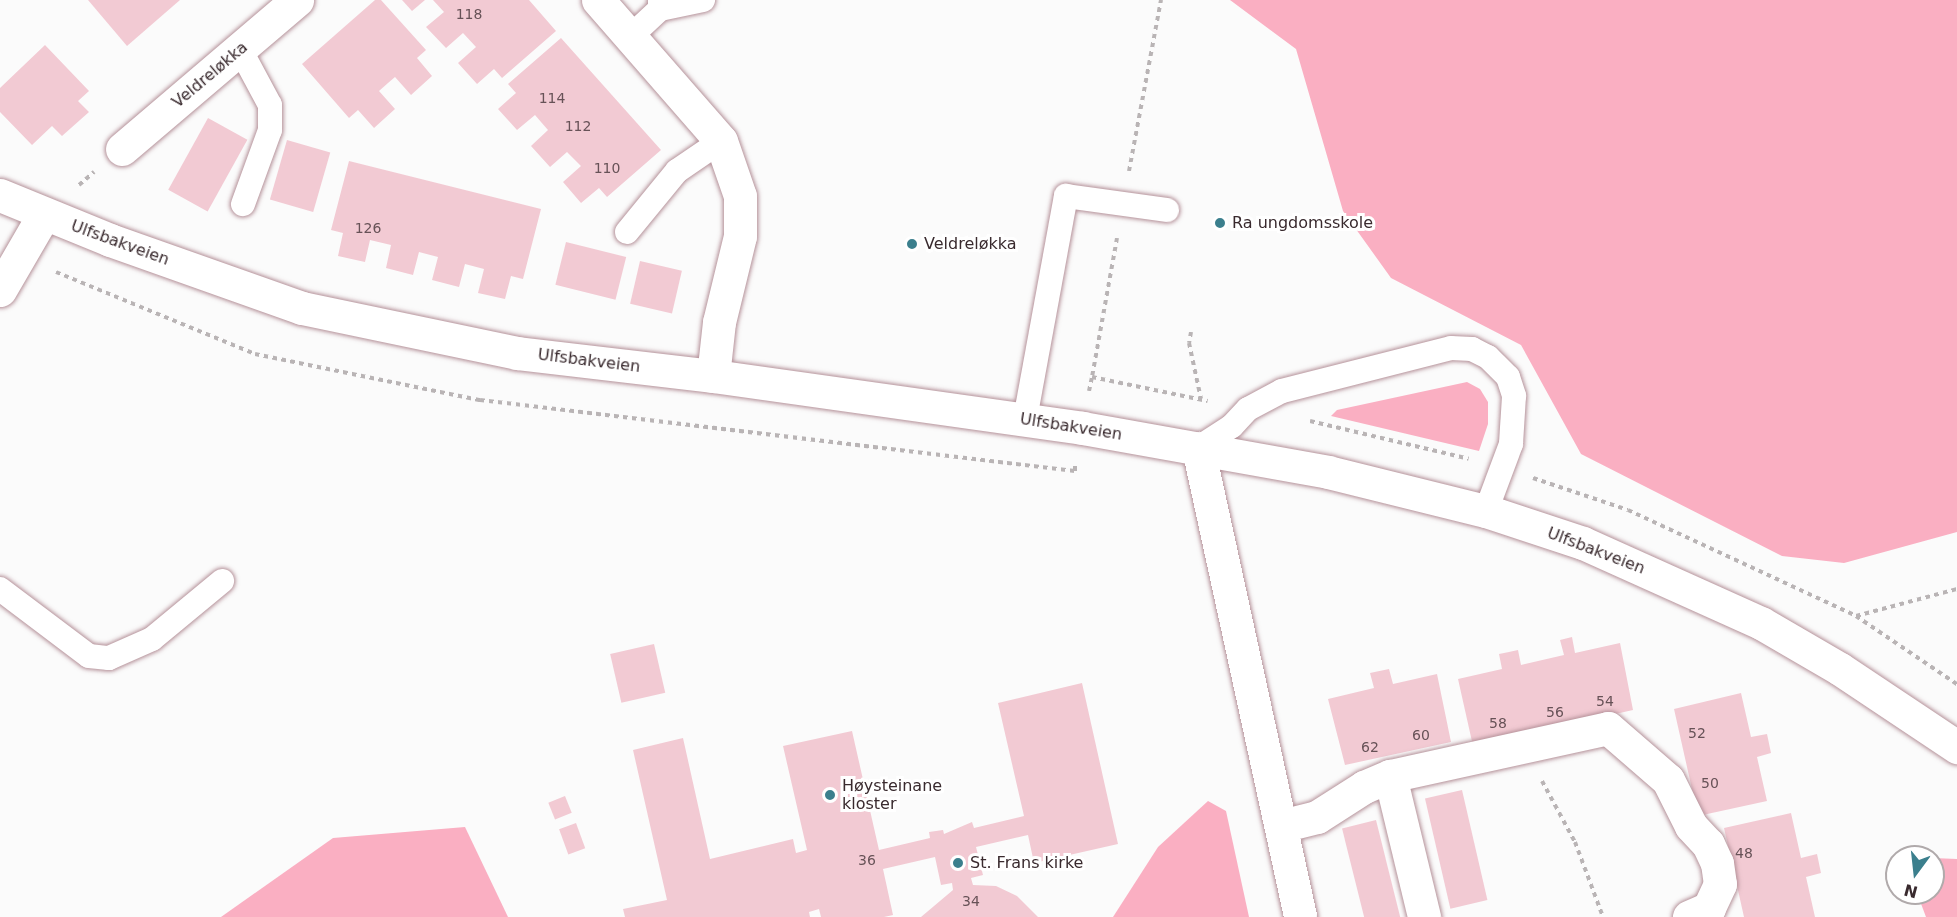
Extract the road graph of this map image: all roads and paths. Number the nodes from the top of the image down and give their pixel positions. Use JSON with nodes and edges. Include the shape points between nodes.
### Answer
{"nodes":[{"id":1,"x":297,"y":0,"type":"edge"},
{"id":2,"x":598,"y":0,"type":"edge"},
{"id":3,"x":703,"y":0,"type":"edge"},
{"id":4,"x":1161,"y":0,"type":"edge"},
{"id":5,"x":660,"y":4,"type":"edge"},
{"id":6,"x":630,"y":37,"type":"junction"},
{"id":7,"x":241,"y":51,"type":"junction"},
{"id":8,"x":721,"y":141,"type":"junction"},
{"id":9,"x":122,"y":149,"type":"joint"},
{"id":10,"x":0,"y":195,"type":"edge"},
{"id":11,"x":243,"y":204,"type":"dead end"},
{"id":12,"x":1123,"y":204,"type":"junction"},
{"id":13,"x":1167,"y":210,"type":"dead end"},
{"id":14,"x":44,"y":214,"type":"junction"},
{"id":15,"x":627,"y":232,"type":"dead end"},
{"id":16,"x":0,"y":290,"type":"edge"},
{"id":17,"x":1191,"y":332,"type":"dead end"},
{"id":18,"x":713,"y":376,"type":"junction"},
{"id":19,"x":1201,"y":399,"type":"junction"},
{"id":20,"x":1248,"y":409,"type":"junction"},
{"id":21,"x":1025,"y":419,"type":"junction"},
{"id":22,"x":1198,"y":448,"type":"junction"},
{"id":23,"x":1504,"y":468,"type":"junction"},
{"id":24,"x":1486,"y":511,"type":"junction"},
{"id":25,"x":222,"y":581,"type":"dead end"},
{"id":26,"x":0,"y":589,"type":"edge"},
{"id":27,"x":1957,"y":589,"type":"edge"},
{"id":28,"x":1856,"y":616,"type":"junction"},
{"id":29,"x":1957,"y":684,"type":"edge"},
{"id":30,"x":1521,"y":747,"type":"junction"},
{"id":31,"x":1957,"y":747,"type":"edge"},
{"id":32,"x":1390,"y":776,"type":"junction"},
{"id":33,"x":1281,"y":826,"type":"junction"},
{"id":34,"x":1300,"y":917,"type":"edge"},
{"id":35,"x":1424,"y":917,"type":"edge"},
{"id":36,"x":1603,"y":917,"type":"edge"},
{"id":37,"x":1689,"y":917,"type":"edge"}],
"edges":[{"from":1,"to":7,"type":"street","name":"Veldreløkka"},
{"from":2,"to":6,"type":"street"},
{"from":3,"to":5,"type":"lane"},
{"from":4,"to":12,"type":"path"},
{"from":5,"to":6,"type":"lane"},
{"from":6,"to":8,"type":"street"},
{"from":7,"to":9,"type":"street","name":"Veldreløkka"},
{"from":7,"to":11,"type":"lane","via":[[270,105],[270,130]]},
{"from":8,"to":15,"type":"lane","via":[[676,171]]},
{"from":8,"to":18,"type":"street","via":[[740,196],[740,236],[719,322]]},
{"from":9,"to":14,"type":"path"},
{"from":10,"to":14,"type":"street","name":"Ulfsbakveien"},
{"from":12,"to":13,"type":"lane"},
{"from":12,"to":19,"type":"path","via":[[1092,377]]},
{"from":12,"to":21,"type":"lane","via":[[1066,196]]},
{"from":14,"to":16,"type":"street"},
{"from":14,"to":18,"type":"street","name":"Ulfsbakveien","via":[[302,308],[517,353]]},
{"from":17,"to":19,"type":"path","via":[[1189,343]]},
{"from":18,"to":21,"type":"street","name":"Ulfsbakveien"},
{"from":19,"to":20,"type":"path"},
{"from":20,"to":22,"type":"lane","via":[[1232,426]]},
{"from":20,"to":23,"type":"path"},
{"from":20,"to":23,"type":"lane","via":[[1282,391],[1451,348],[1472,349],[1488,357],[1508,377],[1514,396],[1515,420]]},
{"from":21,"to":22,"type":"street","name":"Ulfsbakveien"},
{"from":22,"to":24,"type":"street","name":"Ulfsbakveien","via":[[1328,472]]},
{"from":22,"to":33,"type":"street"},
{"from":23,"to":24,"type":"lane"},
{"from":23,"to":28,"type":"path","via":[[1628,510]]},
{"from":24,"to":31,"type":"street","name":"Ulfsbakveien","via":[[1583,543],[1761,623],[1840,669]]},
{"from":25,"to":26,"type":"lane","via":[[152,639],[109,658],[89,656]]},
{"from":27,"to":28,"type":"path"},
{"from":28,"to":29,"type":"path"},
{"from":30,"to":32,"type":"street"},
{"from":30,"to":36,"type":"path","via":[[1575,842]]},
{"from":30,"to":37,"type":"street","via":[[1608,728],[1668,780],[1691,826],[1708,844],[1717,862],[1720,884],[1709,908]]},
{"from":32,"to":33,"type":"street","via":[[1364,787],[1317,817]]},
{"from":32,"to":35,"type":"street"},
{"from":33,"to":34,"type":"street"}]}
